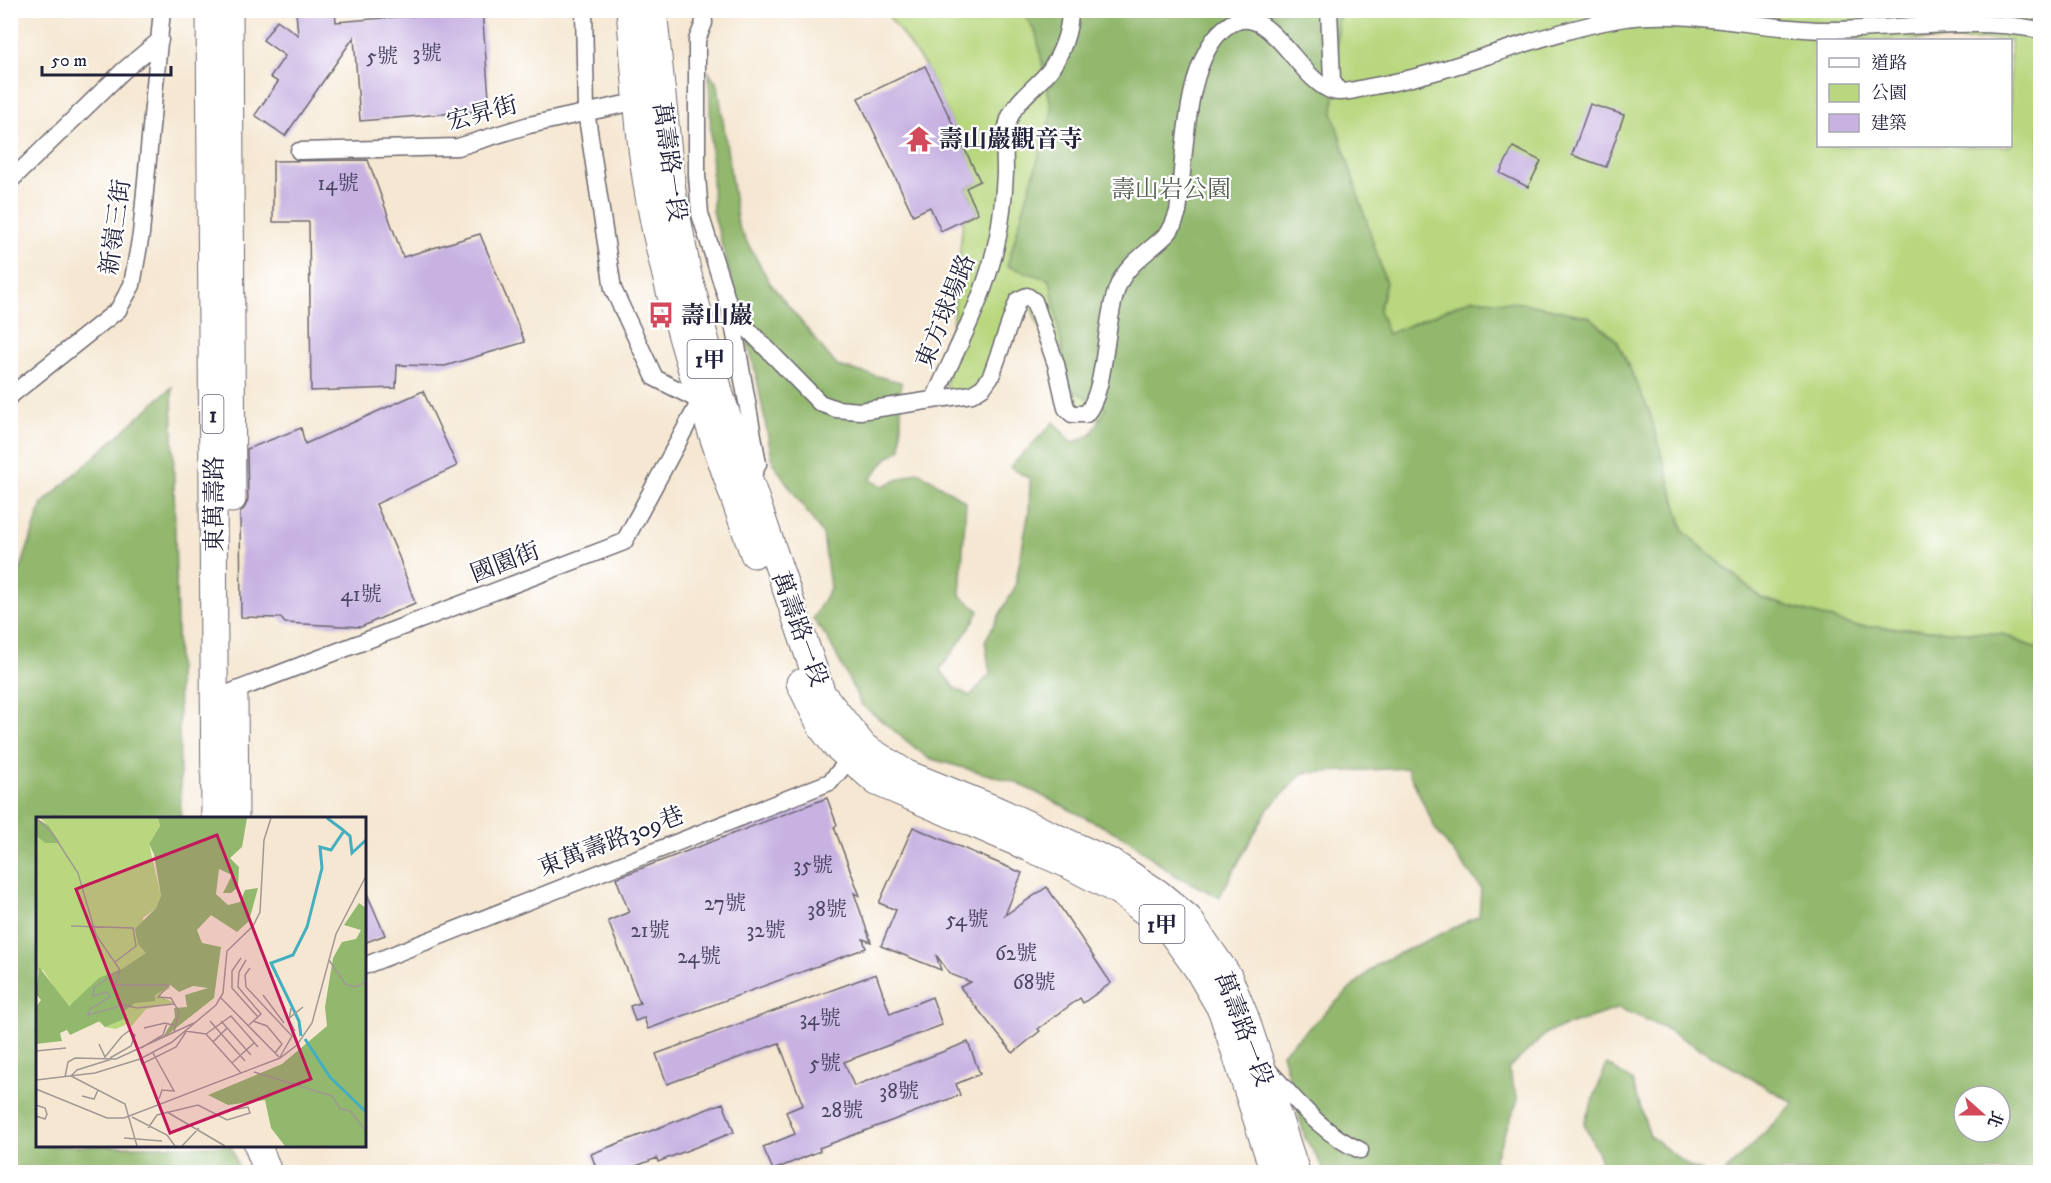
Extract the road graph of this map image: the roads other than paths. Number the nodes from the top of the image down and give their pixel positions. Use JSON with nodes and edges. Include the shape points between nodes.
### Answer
{"nodes":[{"id":1,"x":162,"y":10,"type":"edge"},
{"id":2,"x":210,"y":10,"type":"edge"},
{"id":3,"x":229,"y":10,"type":"edge"},
{"id":4,"x":584,"y":10,"type":"edge"},
{"id":5,"x":630,"y":10,"type":"edge"},
{"id":6,"x":653,"y":10,"type":"edge"},
{"id":7,"x":703,"y":10,"type":"edge"},
{"id":8,"x":1070,"y":10,"type":"edge"},
{"id":9,"x":1329,"y":10,"type":"edge"},
{"id":10,"x":2040,"y":30,"type":"edge"},
{"id":11,"x":160,"y":40,"type":"junction"},
{"id":12,"x":1339,"y":92,"type":"junction"},
{"id":13,"x":639,"y":101,"type":"junction"},
{"id":14,"x":586,"y":111,"type":"junction"},
{"id":15,"x":299,"y":152,"type":"dead end"},
{"id":16,"x":10,"y":181,"type":"edge"},
{"id":17,"x":731,"y":312,"type":"junction"},
{"id":18,"x":10,"y":396,"type":"edge"},
{"id":19,"x":935,"y":397,"type":"junction"},
{"id":20,"x":710,"y":398,"type":"junction"},
{"id":21,"x":740,"y":484,"type":"junction"},
{"id":22,"x":234,"y":691,"type":"junction"},
{"id":23,"x":856,"y":752,"type":"junction"},
{"id":24,"x":215,"y":817,"type":"edge"},
{"id":25,"x":235,"y":817,"type":"edge"},
{"id":26,"x":366,"y":965,"type":"edge"},
{"id":27,"x":1252,"y":1066,"type":"junction"},
{"id":28,"x":258,"y":1147,"type":"edge"},
{"id":29,"x":276,"y":1147,"type":"edge"},
{"id":30,"x":1360,"y":1150,"type":"dead end"},
{"id":31,"x":268,"y":1173,"type":"edge"},
{"id":32,"x":287,"y":1173,"type":"edge"},
{"id":33,"x":1274,"y":1173,"type":"edge"},
{"id":34,"x":1296,"y":1173,"type":"edge"}],
"edges":[{"from":1,"to":11,"type":"street","name":"新嶺三街"},
{"from":2,"to":24,"type":"main road","name":"東萬壽路","number":"1"},
{"from":3,"to":22,"type":"main road","name":"東萬壽路","number":"1"},
{"from":4,"to":14,"type":"street"},
{"from":5,"to":13,"type":"main road","name":"萬壽路一段","number":"1甲"},
{"from":6,"to":20,"type":"main road","name":"萬壽路一段","number":"1甲","via":[[672,191]]},
{"from":7,"to":17,"type":"street","via":[[704,23],[697,40],[700,214]]},
{"from":8,"to":19,"type":"street","name":"東方球場路","via":[[1070,23],[1050,71],[1030,88],[1010,116],[1004,150],[1003,204],[991,267]]},
{"from":9,"to":12,"type":"street","via":[[1332,80]]},
{"from":10,"to":12,"type":"street","via":[[1919,24],[1822,30],[1662,16],[1622,19],[1580,27],[1411,80]]},
{"from":11,"to":16,"type":"street"},
{"from":11,"to":18,"type":"street","name":"新嶺三街","via":[[141,234],[132,285],[118,310]]},
{"from":12,"to":19,"type":"street","name":"東方球場路","via":[[1316,84],[1270,29],[1251,21],[1229,24],[1212,44],[1196,75],[1178,212],[1170,231],[1135,262],[1118,284],[1108,318],[1099,383],[1090,409],[1079,416],[1066,408],[1056,364],[1034,301],[1027,296],[1018,300],[999,358],[983,387],[960,396]]},
{"from":13,"to":14,"type":"street","name":"宏昇街"},
{"from":13,"to":20,"type":"main road","name":"萬壽路一段","number":"1甲","via":[[649,194],[665,271]]},
{"from":14,"to":15,"type":"street","name":"宏昇街","via":[[458,147]]},
{"from":14,"to":20,"type":"street","via":[[614,289],[655,378]]},
{"from":17,"to":19,"type":"street","name":"東方球場路","via":[[820,403],[860,411]]},
{"from":17,"to":21,"type":"street","via":[[758,464]]},
{"from":20,"to":21,"type":"main road","name":"萬壽路一段","number":"1甲"},
{"from":20,"to":22,"type":"street","name":"國園街","via":[[624,542]]},
{"from":21,"to":23,"type":"main road","name":"萬壽路一段","number":"1甲","via":[[805,699],[822,728]]},
{"from":22,"to":25,"type":"main road","name":"東萬壽路","number":"1"},
{"from":23,"to":26,"type":"street","name":"東萬壽路309巷","via":[[830,782]]},
{"from":23,"to":27,"type":"main road","name":"萬壽路一段","number":"1甲","via":[[877,782],[1067,864],[1120,892],[1170,931],[1197,968]]},
{"from":27,"to":30,"type":"street","via":[[1339,1142]]},
{"from":27,"to":33,"type":"main road","name":"萬壽路一段","number":"1甲"},
{"from":27,"to":34,"type":"main road","name":"萬壽路一段","number":"1甲","via":[[1276,1116]]},
{"from":28,"to":31,"type":"main road"},
{"from":29,"to":32,"type":"main road"}]}
